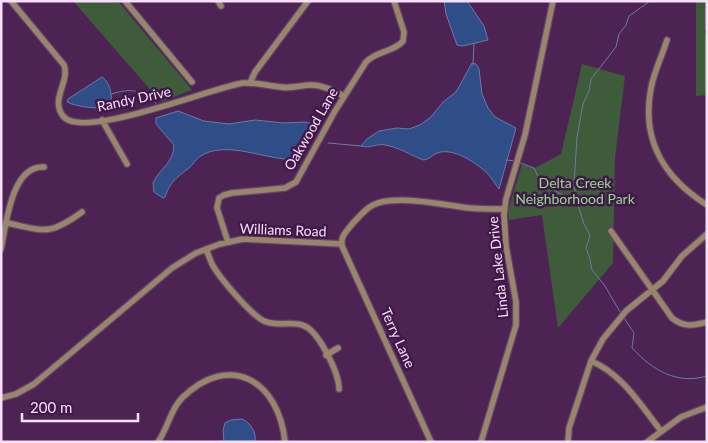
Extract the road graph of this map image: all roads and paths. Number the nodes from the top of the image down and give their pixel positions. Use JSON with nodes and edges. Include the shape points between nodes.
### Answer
{"nodes":[{"id":1,"x":11,"y":1,"type":"edge"},
{"id":2,"x":125,"y":1,"type":"edge"},
{"id":3,"x":308,"y":1,"type":"edge"},
{"id":4,"x":394,"y":1,"type":"edge"},
{"id":5,"x":553,"y":1,"type":"edge"},
{"id":6,"x":667,"y":40,"type":"dead end"},
{"id":7,"x":192,"y":82,"type":"dead end"},
{"id":8,"x":250,"y":83,"type":"junction"},
{"id":9,"x":344,"y":96,"type":"junction"},
{"id":10,"x":102,"y":120,"type":"junction"},
{"id":11,"x":126,"y":164,"type":"dead end"},
{"id":12,"x":44,"y":167,"type":"dead end"},
{"id":13,"x":707,"y":204,"type":"edge"},
{"id":14,"x":504,"y":209,"type":"junction"},
{"id":15,"x":82,"y":212,"type":"dead end"},
{"id":16,"x":7,"y":223,"type":"junction"},
{"id":17,"x":611,"y":231,"type":"dead end"},
{"id":18,"x":707,"y":234,"type":"edge"},
{"id":19,"x":228,"y":242,"type":"junction"},
{"id":20,"x":342,"y":244,"type":"junction"},
{"id":21,"x":1,"y":249,"type":"edge"},
{"id":22,"x":206,"y":249,"type":"junction"},
{"id":23,"x":652,"y":290,"type":"junction"},
{"id":24,"x":707,"y":322,"type":"edge"},
{"id":25,"x":338,"y":348,"type":"dead end"},
{"id":26,"x":326,"y":355,"type":"junction"},
{"id":27,"x":591,"y":361,"type":"junction"},
{"id":28,"x":339,"y":389,"type":"dead end"},
{"id":29,"x":1,"y":398,"type":"edge"},
{"id":30,"x":707,"y":407,"type":"edge"},
{"id":31,"x":661,"y":431,"type":"junction"},
{"id":32,"x":158,"y":442,"type":"edge"},
{"id":33,"x":285,"y":442,"type":"edge"},
{"id":34,"x":431,"y":442,"type":"edge"},
{"id":35,"x":481,"y":442,"type":"edge"},
{"id":36,"x":568,"y":442,"type":"edge"},
{"id":37,"x":647,"y":442,"type":"edge"}],
"edges":[{"from":1,"to":10,"type":"street","name":"Randy Drive","via":[[64,65],[66,75],[58,102],[63,116],[74,122]]},
{"from":2,"to":7,"type":"street"},
{"from":3,"to":8,"type":"street"},
{"from":4,"to":9,"type":"street","name":"Oakwood Lane","via":[[403,41],[367,60]]},
{"from":5,"to":14,"type":"street","name":"Linda Lake Drive","via":[[527,125]]},
{"from":6,"to":13,"type":"street","via":[[651,85],[648,104],[653,145],[661,160],[685,188]]},
{"from":8,"to":9,"type":"street","name":"Randy Drive","via":[[288,88],[318,86]]},
{"from":8,"to":10,"type":"street","name":"Randy Drive","via":[[225,87],[154,110]]},
{"from":9,"to":19,"type":"street","name":"Oakwood Lane","via":[[293,184],[219,198],[216,208]]},
{"from":10,"to":11,"type":"street"},
{"from":12,"to":16,"type":"street","via":[[34,168],[21,180],[13,195]]},
{"from":14,"to":20,"type":"street","name":"Williams Road","via":[[412,201],[378,203],[368,208],[346,232]]},
{"from":14,"to":35,"type":"street","name":"Linda Lake Drive","via":[[517,316]]},
{"from":15,"to":16,"type":"street","via":[[51,230]]},
{"from":16,"to":21,"type":"street"},
{"from":17,"to":23,"type":"street"},
{"from":18,"to":23,"type":"street"},
{"from":19,"to":20,"type":"street","name":"Williams Road","via":[[252,239]]},
{"from":19,"to":22,"type":"street","name":"Williams Road"},
{"from":20,"to":34,"type":"street","name":"Terry Lane"},
{"from":22,"to":26,"type":"street","via":[[218,272],[258,317],[268,322],[308,327]]},
{"from":22,"to":29,"type":"street","name":"Williams Road","via":[[172,268],[34,384]]},
{"from":23,"to":24,"type":"street","via":[[678,323],[690,326]]},
{"from":23,"to":27,"type":"street","via":[[621,316]]},
{"from":25,"to":26,"type":"street"},
{"from":26,"to":28,"type":"street","via":[[338,377]]},
{"from":27,"to":31,"type":"street","via":[[611,372]]},
{"from":27,"to":36,"type":"street"},
{"from":30,"to":31,"type":"street","via":[[681,417]]},
{"from":31,"to":37,"type":"street"},
{"from":32,"to":33,"type":"street","via":[[174,409],[185,395],[207,380],[227,375],[246,378],[265,390],[279,413]]}]}
